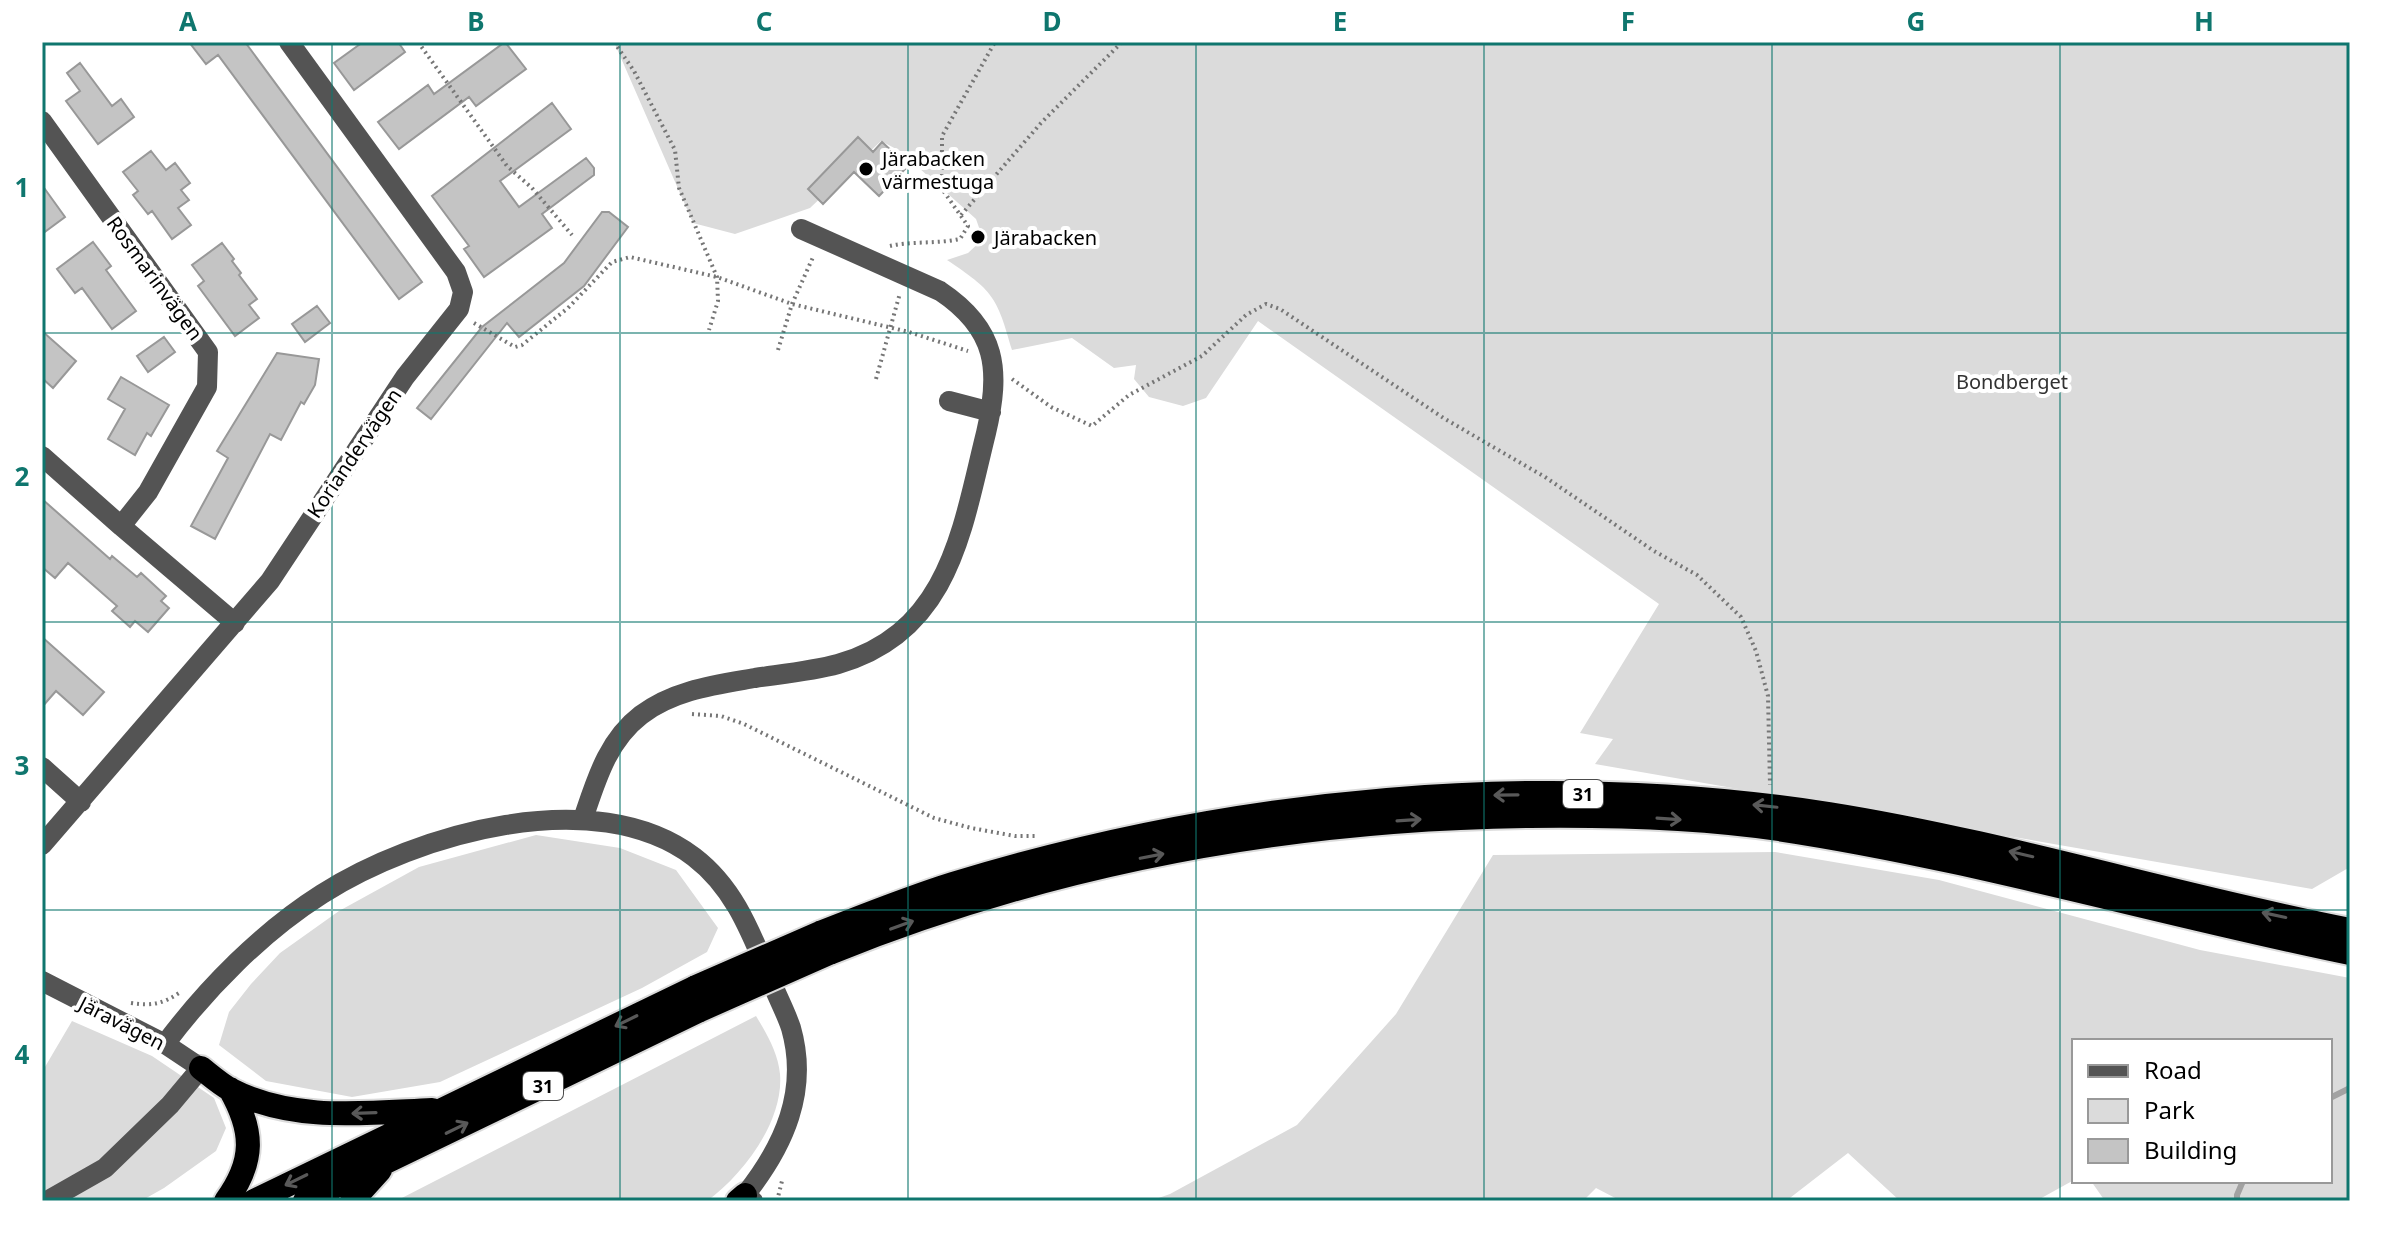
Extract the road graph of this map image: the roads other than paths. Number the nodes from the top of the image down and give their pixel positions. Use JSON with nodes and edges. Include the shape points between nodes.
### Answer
{"nodes":[{"id":1,"x":289,"y":42,"type":"edge"},
{"id":2,"x":42,"y":121,"type":"edge"},
{"id":3,"x":801,"y":229,"type":"dead end"},
{"id":4,"x":949,"y":401,"type":"dead end"},
{"id":5,"x":991,"y":412,"type":"junction"},
{"id":6,"x":42,"y":456,"type":"edge"},
{"id":7,"x":121,"y":526,"type":"junction"},
{"id":8,"x":235,"y":623,"type":"junction"},
{"id":9,"x":42,"y":767,"type":"edge"},
{"id":10,"x":81,"y":802,"type":"junction"},
{"id":11,"x":583,"y":819,"type":"junction"},
{"id":12,"x":42,"y":845,"type":"edge"},
{"id":13,"x":2350,"y":930,"type":"edge"},
{"id":14,"x":825,"y":943,"type":"junction"},
{"id":15,"x":2350,"y":953,"type":"edge"},
{"id":16,"x":42,"y":981,"type":"edge"},
{"id":17,"x":698,"y":998,"type":"junction"},
{"id":18,"x":165,"y":1044,"type":"junction"},
{"id":19,"x":201,"y":1068,"type":"junction"},
{"id":20,"x":230,"y":1089,"type":"junction"},
{"id":21,"x":442,"y":1110,"type":"junction"},
{"id":22,"x":386,"y":1162,"type":"junction"},
{"id":23,"x":745,"y":1199,"type":"edge"},
{"id":24,"x":47,"y":1201,"type":"edge"},
{"id":25,"x":226,"y":1201,"type":"edge"},
{"id":26,"x":254,"y":1201,"type":"edge"},
{"id":27,"x":305,"y":1201,"type":"edge"},
{"id":28,"x":352,"y":1201,"type":"edge"}],
"edges":[{"from":1,"to":8,"type":"street","name":"Koriandervägen","via":[[456,272],[463,292],[459,309],[405,377],[270,581]]},
{"from":2,"to":7,"type":"street","name":"Rosmarinvägen","via":[[208,352],[207,387],[148,492]]},
{"from":3,"to":5,"type":"street","via":[[961,305],[973,318],[994,363]]},
{"from":4,"to":5,"type":"street"},
{"from":5,"to":11,"type":"street","via":[[957,550],[920,614],[871,651],[838,664],[700,688],[641,715],[609,751]]},
{"from":6,"to":7,"type":"street"},
{"from":7,"to":8,"type":"street"},
{"from":8,"to":10,"type":"street","name":"Koriandervägen"},
{"from":9,"to":10,"type":"street"},
{"from":10,"to":12,"type":"street","name":"Koriandervägen"},
{"from":11,"to":18,"type":"street","via":[[527,822],[424,846],[322,894],[248,954],[189,1011]]},
{"from":11,"to":23,"type":"street","via":[[645,831],[681,849],[711,872],[741,911],[790,1026],[797,1057],[794,1106],[785,1133]]},
{"from":13,"to":14,"type":"highway","number":"31","one_way":true,"via":[[1834,815],[1652,796],[1569,794],[1356,803],[1232,819],[1078,850],[949,885]]},
{"from":14,"to":15,"type":"highway","number":"31","one_way":true,"via":[[1030,884],[1209,845],[1365,823],[1583,815],[1773,828],[1847,840]]},
{"from":14,"to":17,"type":"highway","number":"31","bridge":true},
{"from":16,"to":18,"type":"street","name":"Järavägen"},
{"from":17,"to":21,"type":"highway","number":"31","one_way":true},
{"from":22,"to":17,"type":"highway","number":"31","one_way":true},
{"from":18,"to":19,"type":"street","name":"Järavägen"},
{"from":19,"to":20,"type":"highway"},
{"from":19,"to":24,"type":"street","via":[[105,1168]]},
{"from":21,"to":20,"type":"highway","one_way":true,"via":[[314,1113]]},
{"from":20,"to":25,"type":"highway","via":[[248,1140],[243,1174]]},
{"from":21,"to":26,"type":"highway","number":"31","one_way":true},
{"from":22,"to":27,"type":"highway","number":"31"},
{"from":22,"to":28,"type":"highway"}]}
